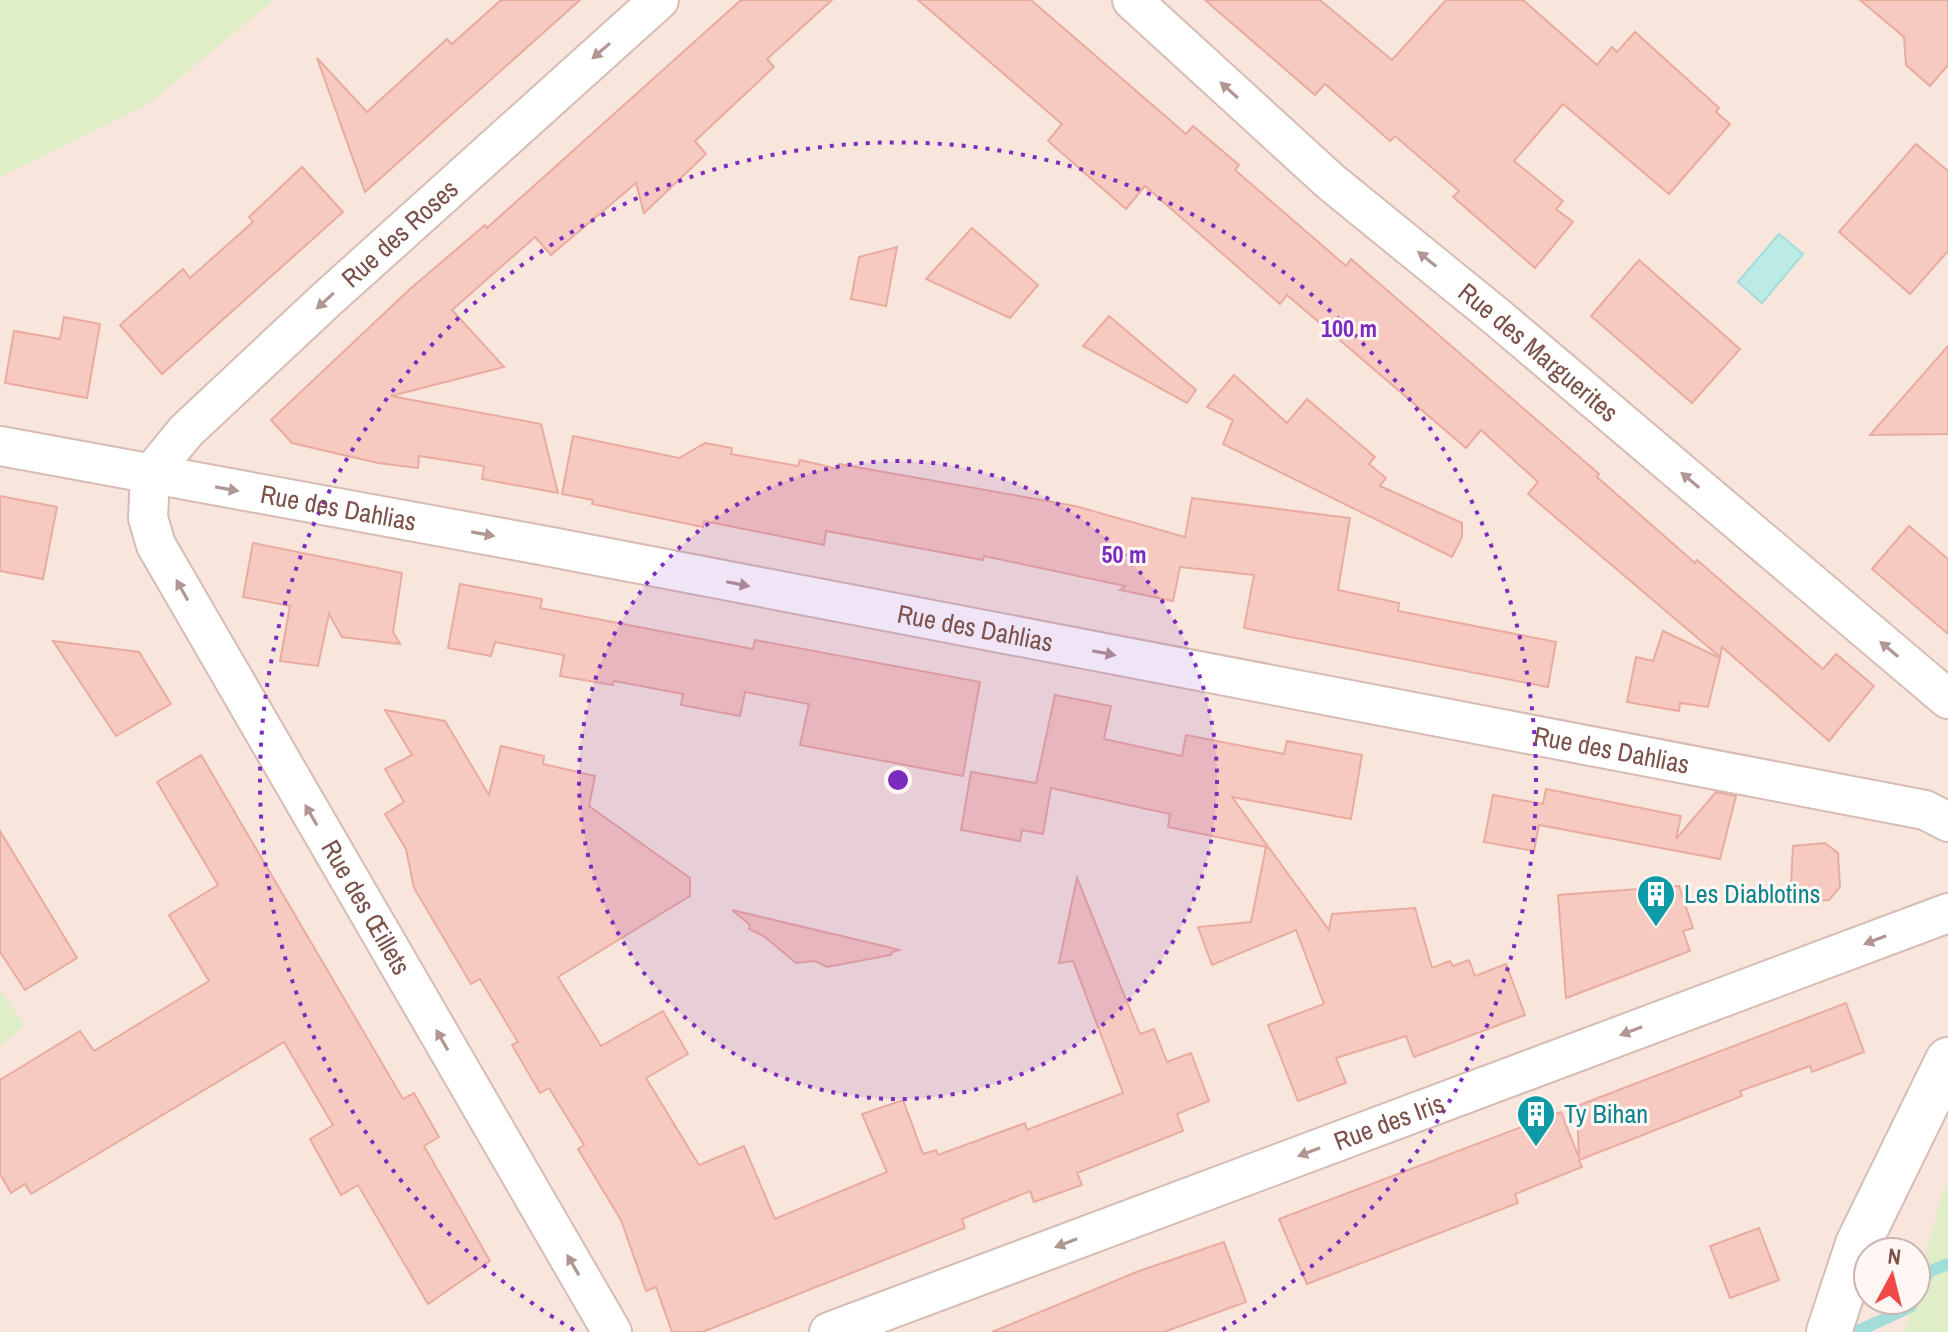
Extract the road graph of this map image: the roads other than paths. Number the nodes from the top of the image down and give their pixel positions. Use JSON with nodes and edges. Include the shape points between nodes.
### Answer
{"nodes":[{"id":1,"x":659,"y":0,"type":"edge"},
{"id":2,"x":1132,"y":0,"type":"edge"},
{"id":3,"x":0,"y":446,"type":"edge"},
{"id":4,"x":150,"y":475,"type":"junction"},
{"id":5,"x":1948,"y":699,"type":"edge"},
{"id":6,"x":1948,"y":822,"type":"edge"},
{"id":7,"x":1948,"y":913,"type":"edge"},
{"id":8,"x":1948,"y":1060,"type":"edge"},
{"id":9,"x":612,"y":1332,"type":"edge"},
{"id":10,"x":829,"y":1332,"type":"edge"},
{"id":11,"x":1829,"y":1332,"type":"edge"}],
"edges":[{"from":1,"to":4,"type":"street","name":"Rue des Roses","one_way":true,"via":[[327,299],[186,431]]},
{"from":5,"to":2,"type":"street","name":"Rue des Marguerites","one_way":true,"via":[[1331,182]]},
{"from":3,"to":4,"type":"street","name":"Rue des Dahlias"},
{"from":4,"to":6,"type":"street","name":"Rue des Dahlias","one_way":true,"via":[[1527,732],[1925,810]]},
{"from":9,"to":4,"type":"street","name":"Rue des Œillets","one_way":true,"via":[[156,545],[148,518]]},
{"from":7,"to":10,"type":"street","name":"Rue des Iris","one_way":true},
{"from":8,"to":11,"type":"street","via":[[1869,1218]]}]}
